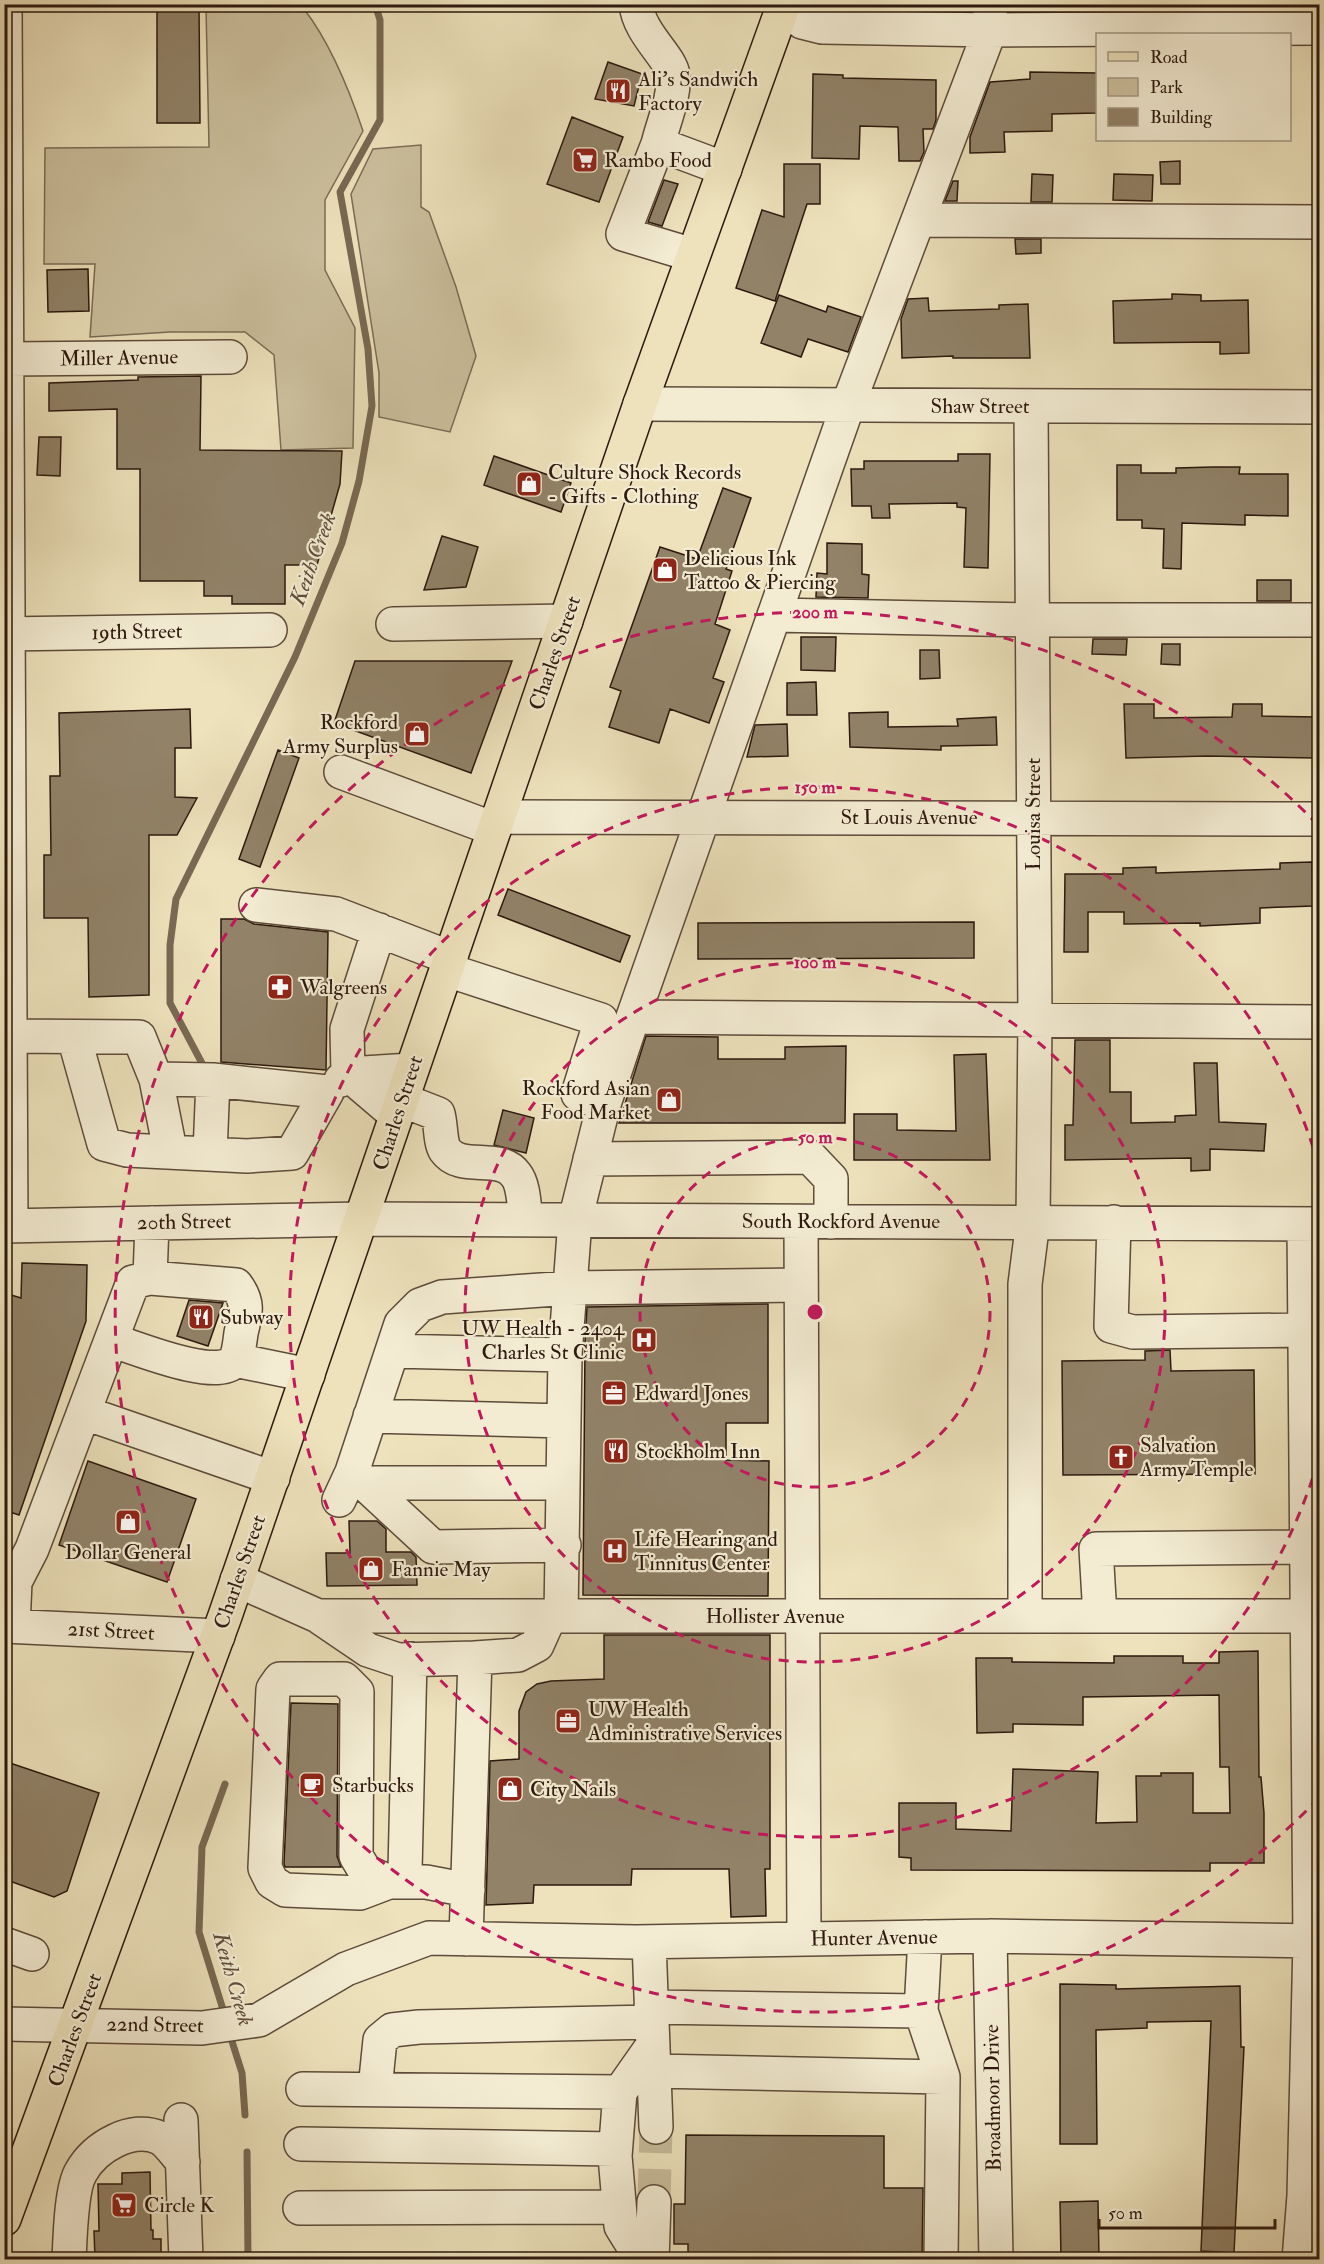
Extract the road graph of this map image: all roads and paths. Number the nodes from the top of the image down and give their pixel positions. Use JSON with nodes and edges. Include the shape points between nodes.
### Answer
{"nodes":[{"id":1,"x":5,"y":4,"type":"edge"},
{"id":2,"x":636,"y":4,"type":"edge"},
{"id":3,"x":783,"y":5,"type":"edge"},
{"id":4,"x":923,"y":17,"type":"edge"},
{"id":5,"x":990,"y":17,"type":"edge"},
{"id":6,"x":1320,"y":28,"type":"edge"},
{"id":7,"x":658,"y":144,"type":"junction"},
{"id":8,"x":724,"y":169,"type":"junction"},
{"id":9,"x":918,"y":220,"type":"junction"},
{"id":10,"x":1320,"y":222,"type":"edge"},
{"id":11,"x":693,"y":255,"type":"junction"},
{"id":12,"x":230,"y":357,"type":"dead end"},
{"id":13,"x":9,"y":359,"type":"junction"},
{"id":14,"x":640,"y":404,"type":"junction"},
{"id":15,"x":848,"y":405,"type":"junction"},
{"id":16,"x":1031,"y":407,"type":"junction"},
{"id":17,"x":1320,"y":407,"type":"edge"},
{"id":18,"x":774,"y":615,"type":"junction"},
{"id":19,"x":1032,"y":620,"type":"junction"},
{"id":20,"x":1320,"y":620,"type":"edge"},
{"id":21,"x":566,"y":621,"type":"junction"},
{"id":22,"x":393,"y":624,"type":"dead end"},
{"id":23,"x":270,"y":630,"type":"dead end"},
{"id":24,"x":7,"y":634,"type":"edge"},
{"id":25,"x":341,"y":772,"type":"dead end"},
{"id":26,"x":702,"y":817,"type":"junction"},
{"id":27,"x":1032,"y":817,"type":"junction"},
{"id":28,"x":1320,"y":819,"type":"edge"},
{"id":29,"x":496,"y":823,"type":"junction"},
{"id":30,"x":256,"y":904,"type":"dead end"},
{"id":31,"x":379,"y":930,"type":"junction"},
{"id":32,"x":449,"y":964,"type":"junction"},
{"id":33,"x":633,"y":1017,"type":"junction"},
{"id":34,"x":1035,"y":1019,"type":"junction"},
{"id":35,"x":1320,"y":1022,"type":"edge"},
{"id":36,"x":10,"y":1036,"type":"junction"},
{"id":37,"x":74,"y":1037,"type":"junction"},
{"id":38,"x":156,"y":1079,"type":"junction"},
{"id":39,"x":213,"y":1080,"type":"junction"},
{"id":40,"x":338,"y":1083,"type":"junction"},
{"id":41,"x":403,"y":1095,"type":"junction"},
{"id":42,"x":604,"y":1104,"type":"junction"},
{"id":43,"x":170,"y":1150,"type":"junction"},
{"id":44,"x":210,"y":1153,"type":"junction"},
{"id":45,"x":590,"y":1159,"type":"junction"},
{"id":46,"x":363,"y":1219,"type":"junction"},
{"id":47,"x":526,"y":1220,"type":"junction"},
{"id":48,"x":574,"y":1220,"type":"junction"},
{"id":49,"x":816,"y":1221,"type":"junction"},
{"id":50,"x":1033,"y":1221,"type":"junction"},
{"id":51,"x":1114,"y":1222,"type":"junction"},
{"id":52,"x":152,"y":1223,"type":"junction"},
{"id":53,"x":1312,"y":1224,"type":"edge"},
{"id":54,"x":8,"y":1226,"type":"edge"},
{"id":55,"x":150,"y":1278,"type":"junction"},
{"id":56,"x":801,"y":1285,"type":"junction"},
{"id":57,"x":570,"y":1288,"type":"junction"},
{"id":58,"x":1304,"y":1330,"type":"junction"},
{"id":59,"x":111,"y":1340,"type":"junction"},
{"id":60,"x":392,"y":1352,"type":"junction"},
{"id":61,"x":565,"y":1355,"type":"junction"},
{"id":62,"x":235,"y":1360,"type":"junction"},
{"id":63,"x":308,"y":1375,"type":"junction"},
{"id":64,"x":85,"y":1413,"type":"junction"},
{"id":65,"x":370,"y":1416,"type":"junction"},
{"id":66,"x":564,"y":1421,"type":"junction"},
{"id":67,"x":1312,"y":1424,"type":"edge"},
{"id":68,"x":273,"y":1478,"type":"junction"},
{"id":69,"x":562,"y":1483,"type":"junction"},
{"id":70,"x":352,"y":1485,"type":"junction"},
{"id":71,"x":564,"y":1545,"type":"junction"},
{"id":72,"x":1306,"y":1547,"type":"junction"},
{"id":73,"x":237,"y":1580,"type":"junction"},
{"id":74,"x":318,"y":1616,"type":"junction"},
{"id":75,"x":555,"y":1616,"type":"junction"},
{"id":76,"x":802,"y":1616,"type":"junction"},
{"id":77,"x":1025,"y":1616,"type":"junction"},
{"id":78,"x":1100,"y":1616,"type":"junction"},
{"id":79,"x":1313,"y":1616,"type":"edge"},
{"id":80,"x":9,"y":1626,"type":"edge"},
{"id":81,"x":218,"y":1636,"type":"junction"},
{"id":82,"x":475,"y":1658,"type":"junction"},
{"id":83,"x":410,"y":1659,"type":"junction"},
{"id":84,"x":1314,"y":1776,"type":"edge"},
{"id":85,"x":400,"y":1882,"type":"junction"},
{"id":86,"x":468,"y":1890,"type":"junction"},
{"id":87,"x":990,"y":1936,"type":"junction"},
{"id":88,"x":925,"y":1937,"type":"junction"},
{"id":89,"x":429,"y":1938,"type":"joint"},
{"id":90,"x":466,"y":1939,"type":"junction"},
{"id":91,"x":804,"y":1939,"type":"junction"},
{"id":92,"x":1315,"y":1941,"type":"edge"},
{"id":93,"x":649,"y":1942,"type":"junction"},
{"id":94,"x":921,"y":2011,"type":"junction"},
{"id":95,"x":4,"y":2024,"type":"edge"},
{"id":96,"x":77,"y":2024,"type":"junction"},
{"id":97,"x":653,"y":2037,"type":"junction"},
{"id":98,"x":943,"y":2077,"type":"junction"},
{"id":99,"x":303,"y":2089,"type":"dead end"},
{"id":100,"x":375,"y":2089,"type":"junction"},
{"id":101,"x":620,"y":2092,"type":"junction"},
{"id":102,"x":181,"y":2120,"type":"dead end"},
{"id":103,"x":656,"y":2127,"type":"tunnel mouth"},
{"id":104,"x":301,"y":2144,"type":"dead end"},
{"id":105,"x":615,"y":2150,"type":"junction"},
{"id":106,"x":183,"y":2168,"type":"junction"},
{"id":107,"x":654,"y":2202,"type":"tunnel mouth"},
{"id":108,"x":619,"y":2207,"type":"junction"},
{"id":109,"x":300,"y":2208,"type":"dead end"},
{"id":110,"x":4,"y":2218,"type":"edge"},
{"id":111,"x":69,"y":2259,"type":"edge"},
{"id":112,"x":186,"y":2259,"type":"edge"},
{"id":113,"x":642,"y":2259,"type":"edge"},
{"id":114,"x":652,"y":2259,"type":"edge"},
{"id":115,"x":941,"y":2259,"type":"edge"},
{"id":116,"x":996,"y":2259,"type":"edge"},
{"id":117,"x":1299,"y":2259,"type":"edge"}],
"edges":[{"from":1,"to":13,"type":"street"},
{"from":2,"to":7,"type":"street","via":[[638,18],[673,72]]},
{"from":3,"to":4,"type":"street","via":[[802,22],[822,27]]},
{"from":3,"to":8,"type":"main road","name":"Charles Street"},
{"from":4,"to":5,"type":"street"},
{"from":5,"to":6,"type":"street"},
{"from":5,"to":9,"type":"street"},
{"from":7,"to":8,"type":"street"},
{"from":7,"to":11,"type":"street","via":[[623,234]]},
{"from":8,"to":11,"type":"main road","name":"Charles Street"},
{"from":9,"to":10,"type":"street"},
{"from":9,"to":15,"type":"street"},
{"from":11,"to":14,"type":"main road","name":"Charles Street"},
{"from":12,"to":13,"type":"street","name":"Miller Avenue"},
{"from":13,"to":24,"type":"street"},
{"from":14,"to":15,"type":"street","name":"Shaw Street"},
{"from":14,"to":21,"type":"main road","name":"Charles Street"},
{"from":15,"to":16,"type":"street","name":"Shaw Street"},
{"from":15,"to":18,"type":"street"},
{"from":16,"to":17,"type":"street","name":"Shaw Street"},
{"from":16,"to":19,"type":"street","name":"Louisa Street"},
{"from":18,"to":19,"type":"street"},
{"from":18,"to":26,"type":"street"},
{"from":19,"to":20,"type":"street"},
{"from":19,"to":27,"type":"street","name":"Louisa Street"},
{"from":21,"to":22,"type":"street"},
{"from":21,"to":29,"type":"main road","name":"Charles Street"},
{"from":23,"to":24,"type":"street","name":"19th Street"},
{"from":24,"to":36,"type":"street"},
{"from":25,"to":29,"type":"street"},
{"from":26,"to":27,"type":"street","name":"St Louis Avenue"},
{"from":26,"to":29,"type":"street","name":"St Louis Avenue"},
{"from":26,"to":33,"type":"street"},
{"from":27,"to":28,"type":"street","name":"St Louis Avenue"},
{"from":27,"to":34,"type":"street","name":"Louisa Street"},
{"from":29,"to":32,"type":"main road","name":"Charles Street"},
{"from":30,"to":31,"type":"street","via":[[336,914]]},
{"from":31,"to":32,"type":"street"},
{"from":31,"to":40,"type":"street","via":[[347,1029]]},
{"from":32,"to":41,"type":"main road","name":"Charles Street"},
{"from":32,"to":42,"type":"street","via":[[601,1020],[578,1094]]},
{"from":33,"to":34,"type":"street"},
{"from":33,"to":42,"type":"street"},
{"from":34,"to":35,"type":"street"},
{"from":34,"to":50,"type":"street","name":"Louisa Street"},
{"from":36,"to":37,"type":"street"},
{"from":36,"to":54,"type":"street"},
{"from":37,"to":38,"type":"street","via":[[139,1037]]},
{"from":37,"to":43,"type":"street","via":[[104,1144],[127,1150]]},
{"from":38,"to":39,"type":"street"},
{"from":38,"to":43,"type":"street"},
{"from":39,"to":40,"type":"street"},
{"from":39,"to":44,"type":"street"},
{"from":40,"to":41,"type":"street"},
{"from":40,"to":41,"type":"street"},
{"from":40,"to":44,"type":"street","via":[[292,1153]]},
{"from":41,"to":46,"type":"main road","name":"Charles Street"},
{"from":41,"to":47,"type":"street","via":[[438,1114],[444,1148],[453,1158],[501,1165],[518,1176]]},
{"from":42,"to":45,"type":"street"},
{"from":43,"to":44,"type":"street"},
{"from":45,"to":48,"type":"street"},
{"from":45,"to":49,"type":"street","via":[[810,1157],[831,1179]]},
{"from":46,"to":47,"type":"street","name":"South Rockford Avenue"},
{"from":46,"to":52,"type":"street","name":"20th Street"},
{"from":46,"to":63,"type":"main road","name":"Charles Street"},
{"from":47,"to":48,"type":"street","name":"South Rockford Avenue"},
{"from":48,"to":49,"type":"street","name":"South Rockford Avenue"},
{"from":48,"to":57,"type":"street"},
{"from":49,"to":50,"type":"street","name":"South Rockford Avenue"},
{"from":49,"to":56,"type":"street"},
{"from":50,"to":51,"type":"street","name":"South Rockford Avenue"},
{"from":50,"to":77,"type":"street","name":"Louisa Street","via":[[1025,1284]]},
{"from":51,"to":53,"type":"street","name":"South Rockford Avenue"},
{"from":51,"to":58,"type":"street","via":[[1111,1326],[1133,1332]]},
{"from":52,"to":54,"type":"street","name":"20th Street"},
{"from":52,"to":55,"type":"street"},
{"from":53,"to":58,"type":"street"},
{"from":55,"to":59,"type":"street","via":[[133,1282]]},
{"from":55,"to":62,"type":"street","via":[[236,1285],[245,1297],[246,1311]]},
{"from":56,"to":57,"type":"street"},
{"from":56,"to":76,"type":"street"},
{"from":57,"to":60,"type":"street","via":[[442,1297],[420,1305],[401,1324]]},
{"from":57,"to":61,"type":"street"},
{"from":58,"to":67,"type":"street"},
{"from":59,"to":62,"type":"street","via":[[204,1369],[224,1369]]},
{"from":59,"to":64,"type":"street"},
{"from":60,"to":61,"type":"street"},
{"from":60,"to":65,"type":"street"},
{"from":61,"to":66,"type":"street"},
{"from":62,"to":63,"type":"street"},
{"from":63,"to":68,"type":"main road","name":"Charles Street"},
{"from":64,"to":68,"type":"street"},
{"from":64,"to":80,"type":"street","via":[[32,1549],[15,1582]]},
{"from":65,"to":66,"type":"street"},
{"from":65,"to":70,"type":"street"},
{"from":66,"to":69,"type":"street"},
{"from":67,"to":72,"type":"street"},
{"from":68,"to":73,"type":"main road","name":"Charles Street"},
{"from":69,"to":70,"type":"street"},
{"from":69,"to":71,"type":"street"},
{"from":70,"to":71,"type":"street","via":[[433,1547]]},
{"from":71,"to":75,"type":"street"},
{"from":72,"to":78,"type":"street","via":[[1096,1550]]},
{"from":72,"to":79,"type":"street"},
{"from":73,"to":74,"type":"street","name":"Hollister Avenue"},
{"from":73,"to":81,"type":"main road","name":"Charles Street"},
{"from":74,"to":75,"type":"street","name":"Hollister Avenue"},
{"from":74,"to":83,"type":"street","via":[[368,1650],[398,1660]]},
{"from":75,"to":76,"type":"street","name":"Hollister Avenue"},
{"from":75,"to":82,"type":"street","via":[[537,1645],[518,1655]]},
{"from":76,"to":77,"type":"street","name":"Hollister Avenue"},
{"from":76,"to":91,"type":"street"},
{"from":77,"to":78,"type":"street","name":"Hollister Avenue"},
{"from":78,"to":79,"type":"street","name":"Hollister Avenue"},
{"from":79,"to":84,"type":"street"},
{"from":80,"to":81,"type":"street","name":"21st Street"},
{"from":81,"to":96,"type":"main road","name":"Charles Street"},
{"from":82,"to":83,"type":"street"},
{"from":82,"to":86,"type":"street"},
{"from":83,"to":85,"type":"street","via":[[405,1871]]},
{"from":84,"to":92,"type":"street"},
{"from":85,"to":85,"type":"street","via":[[365,1870],[356,1856],[357,1692],[344,1679],[280,1679],[273,1689],[269,1737],[265,1868],[272,1882],[285,1890],[360,1893]]},
{"from":85,"to":86,"type":"street","via":[[426,1882]]},
{"from":86,"to":90,"type":"street"},
{"from":87,"to":88,"type":"street","name":"Hunter Avenue"},
{"from":87,"to":92,"type":"street","name":"Hunter Avenue"},
{"from":87,"to":116,"type":"street","name":"Broadmoor Drive"},
{"from":88,"to":91,"type":"street","name":"Hunter Avenue"},
{"from":88,"to":94,"type":"street"},
{"from":89,"to":90,"type":"street","name":"Hunter Avenue"},
{"from":89,"to":96,"type":"street","name":"22nd Street","via":[[346,1969],[258,2020],[202,2028]]},
{"from":90,"to":93,"type":"street","name":"Hunter Avenue"},
{"from":91,"to":93,"type":"street","name":"Hunter Avenue"},
{"from":92,"to":117,"type":"street"},
{"from":93,"to":97,"type":"street"},
{"from":94,"to":97,"type":"street"},
{"from":94,"to":98,"type":"street"},
{"from":95,"to":96,"type":"street","name":"22nd Street"},
{"from":96,"to":110,"type":"main road","name":"Charles Street"},
{"from":97,"to":98,"type":"street"},
{"from":97,"to":100,"type":"street","via":[[419,2027],[392,2031],[380,2040]]},
{"from":97,"to":101,"type":"street"},
{"from":97,"to":103,"type":"street"},
{"from":98,"to":115,"type":"street"},
{"from":99,"to":100,"type":"street"},
{"from":100,"to":101,"type":"street"},
{"from":101,"to":105,"type":"street"},
{"from":102,"to":106,"type":"street"},
{"from":104,"to":105,"type":"street"},
{"from":105,"to":108,"type":"street"},
{"from":106,"to":111,"type":"street","via":[[132,2151],[98,2153],[80,2172],[72,2211]]},
{"from":106,"to":112,"type":"street"},
{"from":107,"to":114,"type":"street"},
{"from":108,"to":109,"type":"street"},
{"from":108,"to":113,"type":"street","via":[[621,2226]]}]}
